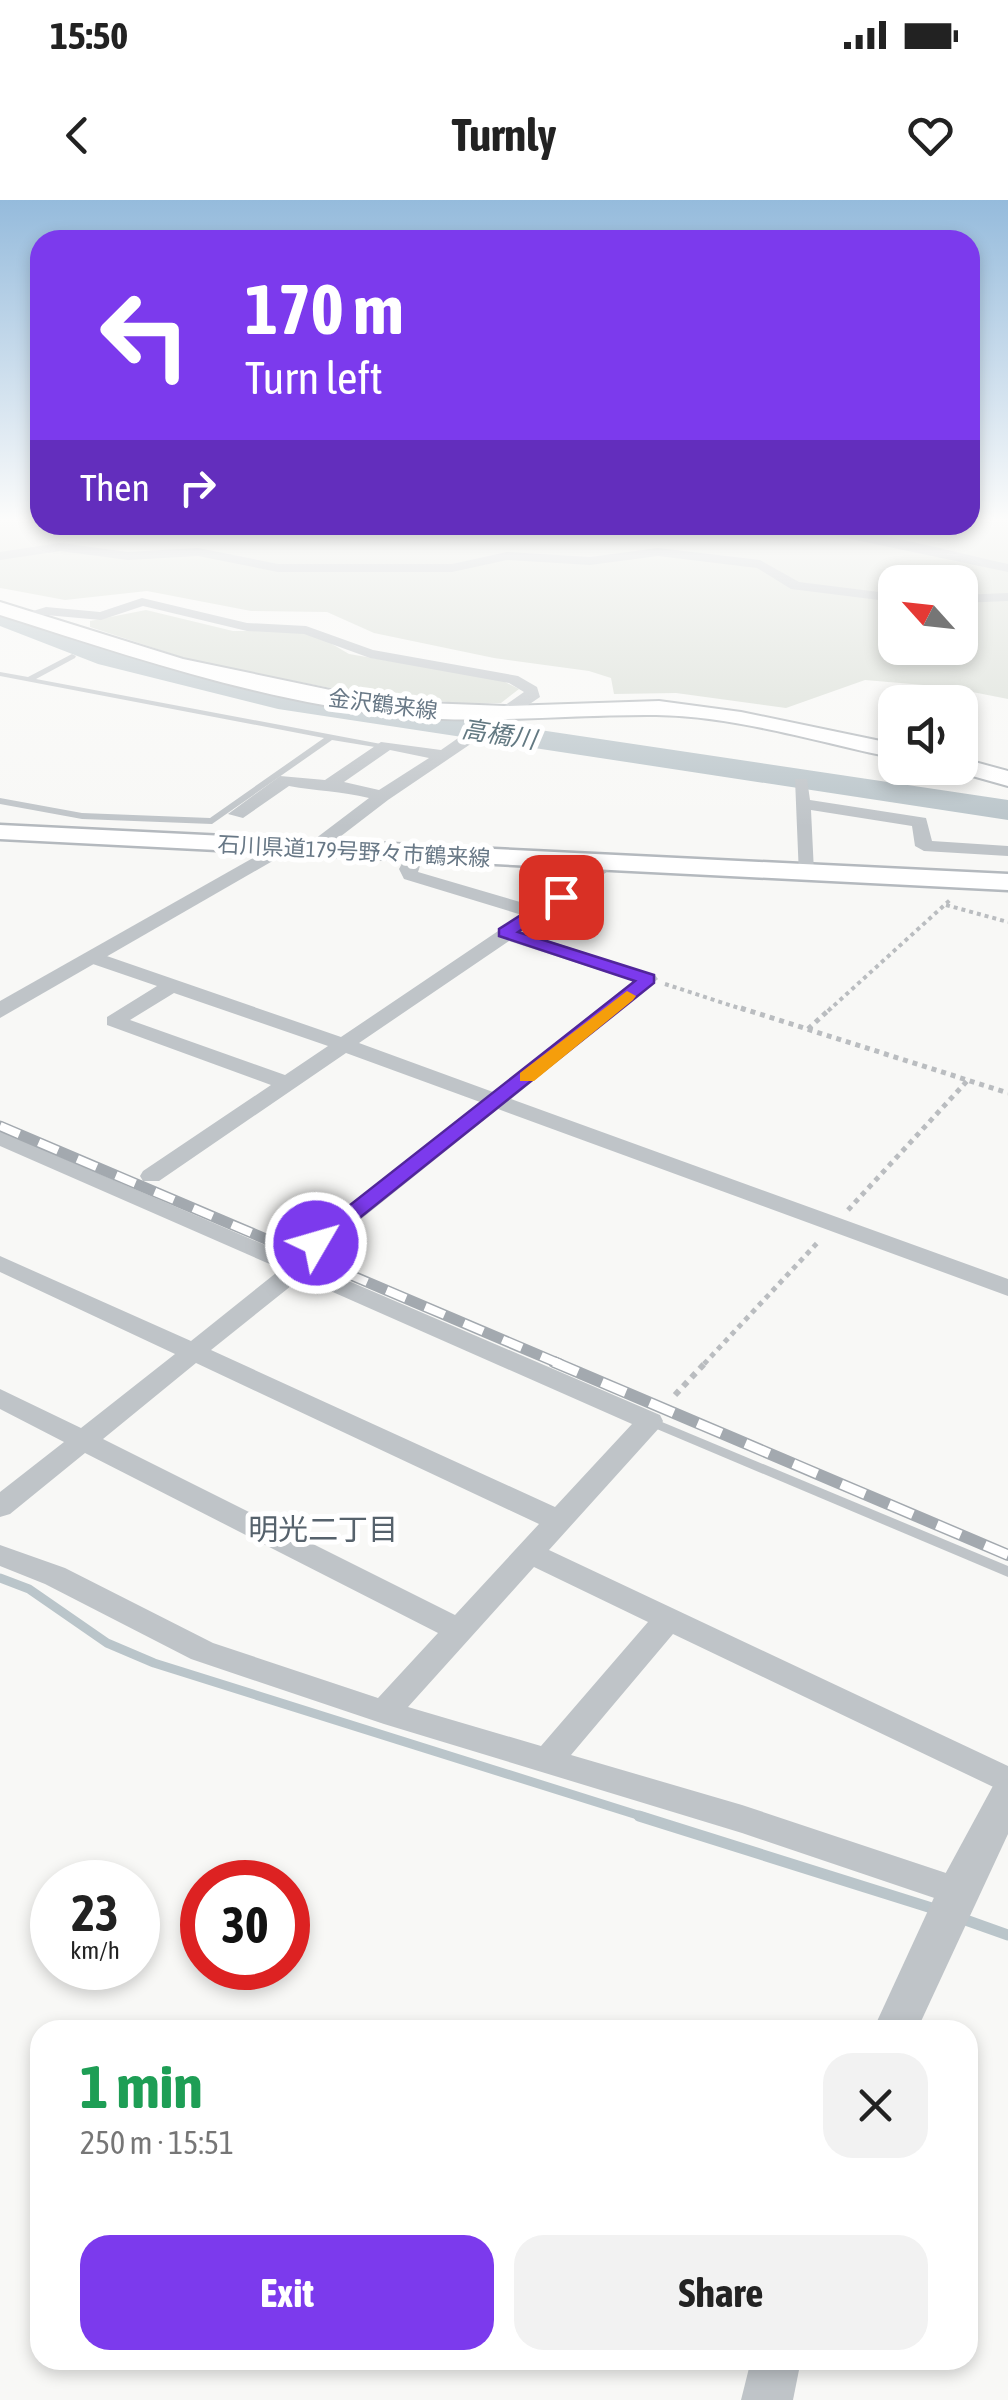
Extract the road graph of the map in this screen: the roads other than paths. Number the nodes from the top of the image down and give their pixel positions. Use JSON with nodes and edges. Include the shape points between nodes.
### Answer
{"nodes":[{"id":1,"x":50,"y":622,"type":"edge"},
{"id":2,"x":224,"y":622,"type":"edge"},
{"id":3,"x":72,"y":656,"type":"dead end"},
{"id":4,"x":0,"y":674,"type":"edge"},
{"id":5,"x":30,"y":679,"type":"junction"},
{"id":6,"x":505,"y":714,"type":"junction"},
{"id":7,"x":331,"y":737,"type":"junction"},
{"id":8,"x":380,"y":746,"type":"junction"},
{"id":9,"x":878,"y":748,"type":"edge"},
{"id":10,"x":442,"y":755,"type":"junction"},
{"id":11,"x":978,"y":769,"type":"edge"},
{"id":12,"x":1004,"y":775,"type":"edge"},
{"id":13,"x":801,"y":783,"type":"dead end"},
{"id":14,"x":331,"y":784,"type":"junction"},
{"id":15,"x":382,"y":796,"type":"junction"},
{"id":16,"x":0,"y":802,"type":"edge"},
{"id":17,"x":802,"y":804,"type":"junction"},
{"id":18,"x":237,"y":814,"type":"dead end"},
{"id":19,"x":0,"y":832,"type":"edge"},
{"id":20,"x":283,"y":846,"type":"junction"},
{"id":21,"x":313,"y":849,"type":"junction"},
{"id":22,"x":1008,"y":851,"type":"edge"},
{"id":23,"x":415,"y":854,"type":"junction"},
{"id":24,"x":608,"y":864,"type":"junction"},
{"id":25,"x":805,"y":872,"type":"junction"},
{"id":26,"x":1008,"y":882,"type":"edge"},
{"id":27,"x":537,"y":913,"type":"junction"},
{"id":28,"x":505,"y":933,"type":"junction"},
{"id":29,"x":94,"y":958,"type":"junction"},
{"id":30,"x":173,"y":985,"type":"junction"},
{"id":31,"x":0,"y":1011,"type":"edge"},
{"id":32,"x":344,"y":1045,"type":"junction"},
{"id":33,"x":286,"y":1083,"type":"junction"},
{"id":34,"x":496,"y":1102,"type":"junction"},
{"id":35,"x":0,"y":1138,"type":"edge"},
{"id":36,"x":151,"y":1176,"type":"dead end"},
{"id":37,"x":316,"y":1243,"type":"dead end"},
{"id":38,"x":0,"y":1263,"type":"edge"},
{"id":39,"x":298,"y":1268,"type":"junction"},
{"id":40,"x":1008,"y":1288,"type":"edge"},
{"id":41,"x":193,"y":1352,"type":"junction"},
{"id":42,"x":0,"y":1398,"type":"edge"},
{"id":43,"x":650,"y":1422,"type":"junction"},
{"id":44,"x":84,"y":1440,"type":"junction"},
{"id":45,"x":0,"y":1506,"type":"edge"},
{"id":46,"x":558,"y":1521,"type":"junction"},
{"id":47,"x":530,"y":1553,"type":"junction"},
{"id":48,"x":0,"y":1555,"type":"edge"},
{"id":49,"x":1008,"y":1572,"type":"edge"},
{"id":50,"x":667,"y":1620,"type":"junction"},
{"id":51,"x":458,"y":1630,"type":"junction"},
{"id":52,"x":384,"y":1712,"type":"junction"},
{"id":53,"x":547,"y":1761,"type":"junction"},
{"id":54,"x":1008,"y":1781,"type":"edge"},
{"id":55,"x":1008,"y":1796,"type":"edge"},
{"id":56,"x":951,"y":1907,"type":"junction"},
{"id":57,"x":899,"y":2020,"type":"edge"},
{"id":58,"x":774,"y":2370,"type":"edge"},
{"id":59,"x":767,"y":2400,"type":"edge"}],
"edges":[{"from":1,"to":6,"type":"main road","name":"金沢鶴来線","via":[[220,676],[399,709]]},
{"from":2,"to":6,"type":"street","via":[[324,634],[370,654],[526,684],[532,697]]},
{"from":3,"to":5,"type":"lane"},
{"from":4,"to":5,"type":"lane"},
{"from":5,"to":7,"type":"lane"},
{"from":6,"to":9,"type":"main road","name":"金沢鶴来線","via":[[660,708]]},
{"from":6,"to":10,"type":"street"},
{"from":7,"to":8,"type":"lane"},
{"from":7,"to":16,"type":"lane","via":[[212,821],[82,816]]},
{"from":8,"to":10,"type":"street"},
{"from":8,"to":14,"type":"street"},
{"from":10,"to":15,"type":"street"},
{"from":11,"to":12,"type":"main road"},
{"from":13,"to":17,"type":"street"},
{"from":14,"to":15,"type":"street"},
{"from":14,"to":18,"type":"street","via":[[286,780]]},
{"from":15,"to":21,"type":"street"},
{"from":17,"to":22,"type":"street","via":[[920,822],[924,846]]},
{"from":17,"to":25,"type":"street"},
{"from":19,"to":20,"type":"main road","name":"石川県道179号野々市鶴来線"},
{"from":20,"to":21,"type":"main road","name":"石川県道179号野々市鶴来線"},
{"from":20,"to":29,"type":"street"},
{"from":21,"to":23,"type":"main road","name":"石川県道179号野々市鶴来線"},
{"from":23,"to":24,"type":"main road","name":"石川県道179号野々市鶴来線"},
{"from":23,"to":27,"type":"street","via":[[410,875]]},
{"from":24,"to":25,"type":"main road","name":"石川県道179号野々市鶴来線"},
{"from":24,"to":27,"type":"street"},
{"from":25,"to":26,"type":"main road","name":"石川県道179号野々市鶴来線"},
{"from":27,"to":28,"type":"street"},
{"from":28,"to":32,"type":"street"},
{"from":28,"to":34,"type":"street","via":[[648,979]]},
{"from":29,"to":30,"type":"street"},
{"from":29,"to":31,"type":"street"},
{"from":30,"to":32,"type":"street"},
{"from":30,"to":33,"type":"street","via":[[114,1021]]},
{"from":32,"to":33,"type":"street"},
{"from":32,"to":34,"type":"street"},
{"from":33,"to":36,"type":"street"},
{"from":34,"to":37,"type":"street"},
{"from":34,"to":40,"type":"street"},
{"from":35,"to":39,"type":"street"},
{"from":38,"to":41,"type":"street"},
{"from":39,"to":41,"type":"street"},
{"from":39,"to":43,"type":"street"},
{"from":41,"to":44,"type":"street"},
{"from":41,"to":46,"type":"street"},
{"from":42,"to":44,"type":"street"},
{"from":43,"to":46,"type":"street"},
{"from":43,"to":49,"type":"lane"},
{"from":44,"to":45,"type":"street"},
{"from":44,"to":51,"type":"street"},
{"from":46,"to":47,"type":"street"},
{"from":47,"to":50,"type":"street"},
{"from":47,"to":51,"type":"street"},
{"from":48,"to":52,"type":"street","via":[[202,1651]]},
{"from":50,"to":53,"type":"street"},
{"from":50,"to":54,"type":"street"},
{"from":51,"to":52,"type":"street"},
{"from":52,"to":53,"type":"street"},
{"from":53,"to":56,"type":"street","via":[[777,1830]]},
{"from":55,"to":56,"type":"street"},
{"from":56,"to":57,"type":"street"},
{"from":58,"to":59,"type":"street"}]}
